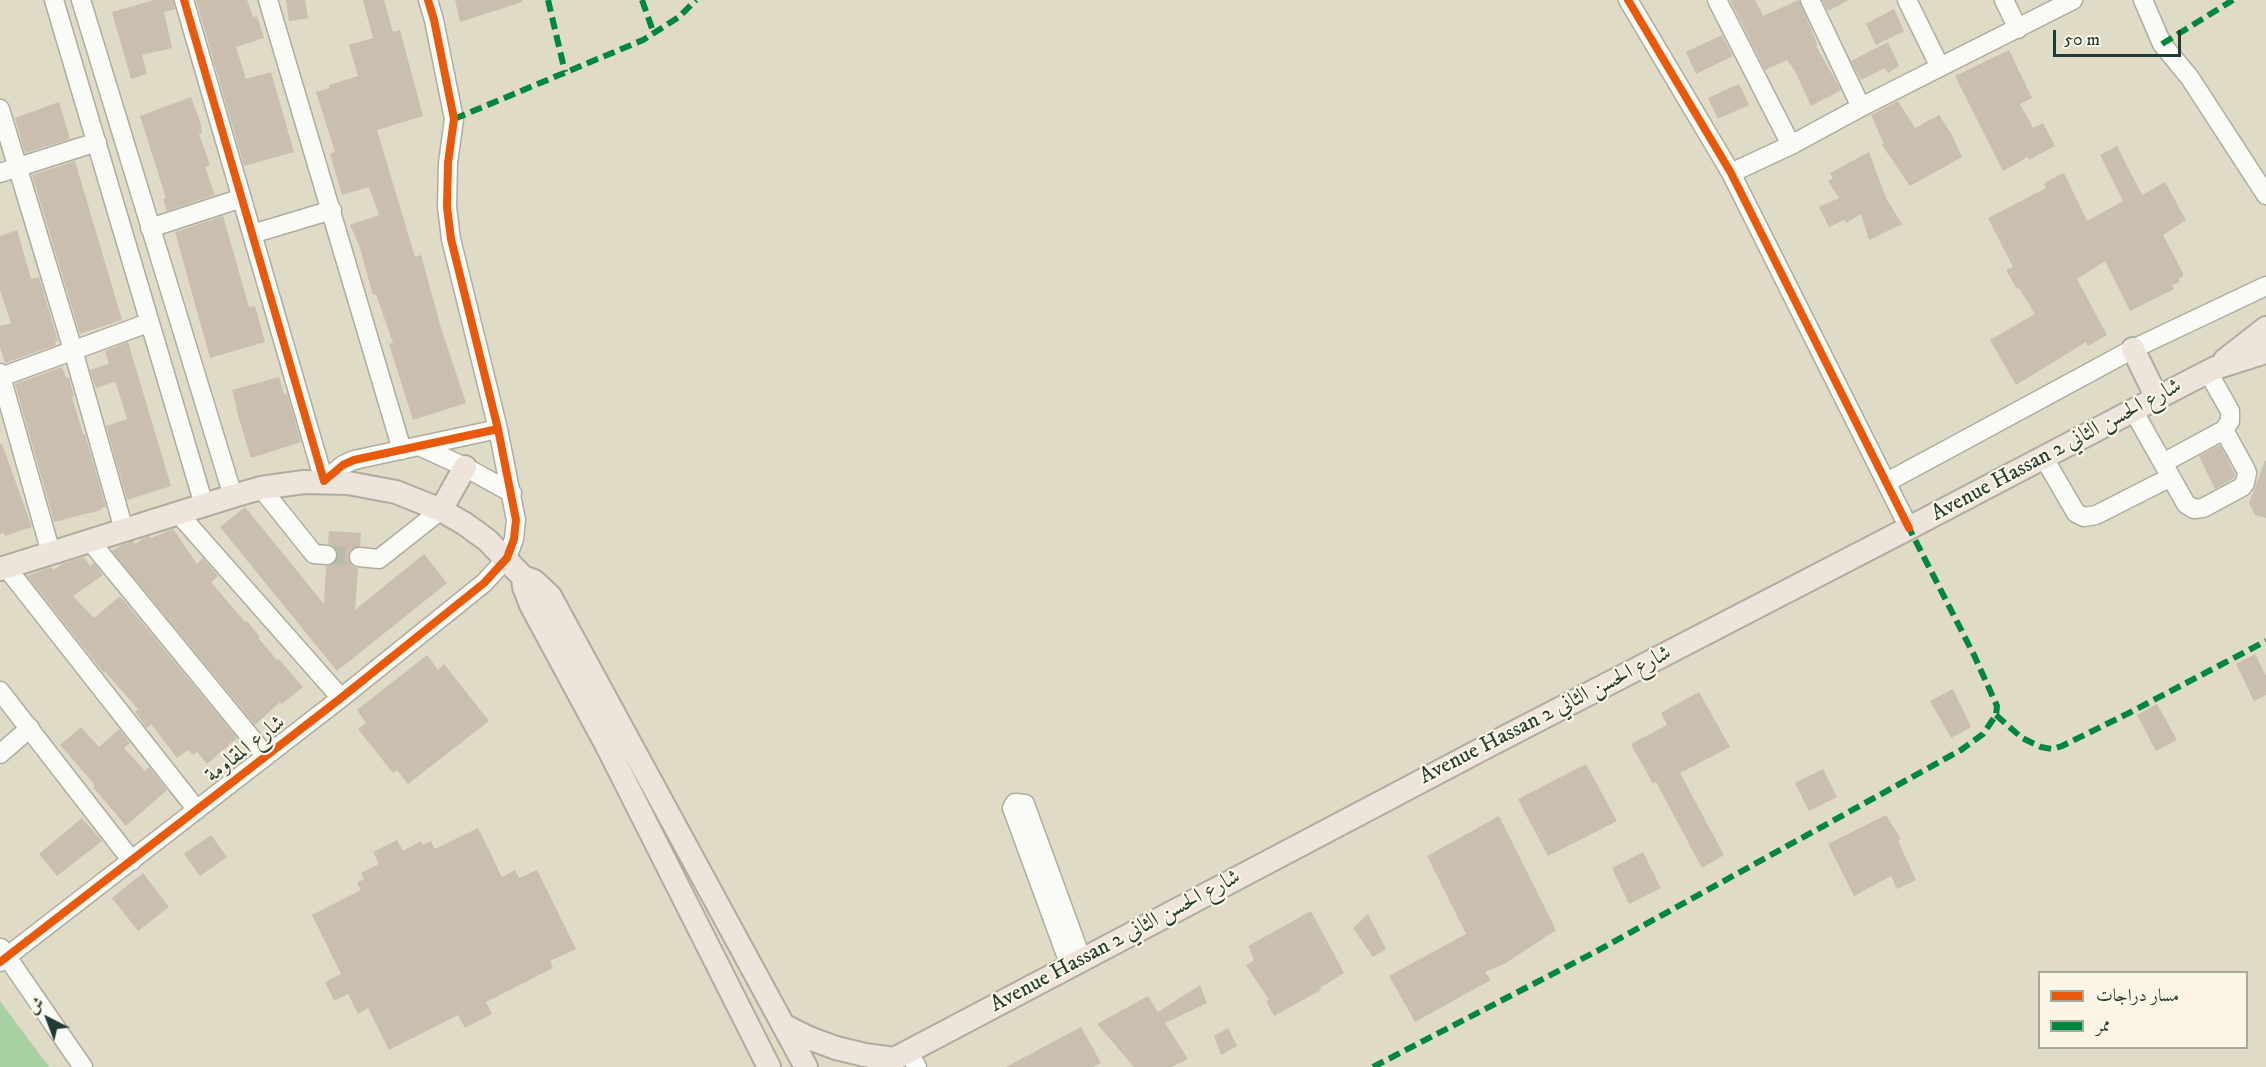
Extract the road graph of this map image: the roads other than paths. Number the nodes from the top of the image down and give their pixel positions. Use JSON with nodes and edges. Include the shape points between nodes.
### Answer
{"nodes":[{"id":1,"x":54,"y":0,"type":"edge"},
{"id":2,"x":81,"y":0,"type":"edge"},
{"id":3,"x":184,"y":0,"type":"edge"},
{"id":4,"x":268,"y":0,"type":"edge"},
{"id":5,"x":428,"y":0,"type":"edge"},
{"id":6,"x":1628,"y":0,"type":"edge"},
{"id":7,"x":1717,"y":0,"type":"edge"},
{"id":8,"x":1809,"y":0,"type":"edge"},
{"id":9,"x":1907,"y":0,"type":"edge"},
{"id":10,"x":2004,"y":0,"type":"edge"},
{"id":11,"x":2073,"y":0,"type":"edge"},
{"id":12,"x":2143,"y":0,"type":"edge"},
{"id":13,"x":2018,"y":29,"type":"junction"},
{"id":14,"x":1940,"y":67,"type":"junction"},
{"id":15,"x":1861,"y":107,"type":"junction"},
{"id":16,"x":0,"y":109,"type":"edge"},
{"id":17,"x":97,"y":142,"type":"junction"},
{"id":18,"x":1791,"y":145,"type":"junction"},
{"id":19,"x":8,"y":170,"type":"edge"},
{"id":20,"x":1731,"y":173,"type":"junction"},
{"id":21,"x":2266,"y":195,"type":"edge"},
{"id":22,"x":242,"y":198,"type":"junction"},
{"id":23,"x":332,"y":210,"type":"junction"},
{"id":24,"x":150,"y":228,"type":"junction"},
{"id":25,"x":252,"y":234,"type":"junction"},
{"id":26,"x":2266,"y":286,"type":"edge"},
{"id":27,"x":148,"y":323,"type":"junction"},
{"id":28,"x":2266,"y":328,"type":"edge"},
{"id":29,"x":2133,"y":349,"type":"junction"},
{"id":30,"x":73,"y":350,"type":"junction"},
{"id":31,"x":2266,"y":352,"type":"edge"},
{"id":32,"x":2211,"y":370,"type":"junction"},
{"id":33,"x":1,"y":375,"type":"edge"},
{"id":34,"x":2157,"y":398,"type":"junction"},
{"id":35,"x":2133,"y":410,"type":"junction"},
{"id":36,"x":498,"y":429,"type":"junction"},
{"id":37,"x":2224,"y":430,"type":"junction"},
{"id":38,"x":410,"y":448,"type":"junction"},
{"id":39,"x":2044,"y":458,"type":"junction"},
{"id":40,"x":465,"y":467,"type":"junction"},
{"id":41,"x":2167,"y":470,"type":"junction"},
{"id":42,"x":324,"y":481,"type":"junction"},
{"id":43,"x":1887,"y":482,"type":"junction"},
{"id":44,"x":261,"y":488,"type":"junction"},
{"id":45,"x":512,"y":493,"type":"junction"},
{"id":46,"x":233,"y":496,"type":"junction"},
{"id":47,"x":204,"y":505,"type":"junction"},
{"id":48,"x":441,"y":510,"type":"junction"},
{"id":49,"x":178,"y":513,"type":"junction"},
{"id":50,"x":1909,"y":528,"type":"junction"},
{"id":51,"x":124,"y":530,"type":"junction"},
{"id":52,"x":90,"y":541,"type":"junction"},
{"id":53,"x":51,"y":553,"type":"junction"},
{"id":54,"x":327,"y":555,"type":"tunnel mouth"},
{"id":55,"x":358,"y":557,"type":"tunnel mouth"},
{"id":56,"x":507,"y":558,"type":"junction"},
{"id":57,"x":3,"y":568,"type":"edge"},
{"id":58,"x":523,"y":577,"type":"junction"},
{"id":59,"x":0,"y":691,"type":"edge"},
{"id":60,"x":341,"y":698,"type":"junction"},
{"id":61,"x":30,"y":728,"type":"junction"},
{"id":62,"x":0,"y":754,"type":"edge"},
{"id":63,"x":266,"y":756,"type":"junction"},
{"id":64,"x":198,"y":810,"type":"junction"},
{"id":65,"x":1035,"y":851,"type":"dead end"},
{"id":66,"x":132,"y":861,"type":"junction"},
{"id":67,"x":2,"y":955,"type":"edge"},
{"id":68,"x":1076,"y":963,"type":"junction"},
{"id":69,"x":783,"y":1025,"type":"junction"},
{"id":70,"x":756,"y":1042,"type":"junction"},
{"id":71,"x":900,"y":1061,"type":"edge"},
{"id":72,"x":83,"y":1067,"type":"edge"},
{"id":73,"x":757,"y":1067,"type":"edge"},
{"id":74,"x":769,"y":1067,"type":"edge"},
{"id":75,"x":806,"y":1067,"type":"edge"}],
"edges":[{"from":1,"to":17,"type":"street"},
{"from":2,"to":24,"type":"street"},
{"from":3,"to":22,"type":"street"},
{"from":4,"to":23,"type":"street"},
{"from":5,"to":36,"type":"street","via":[[454,119],[447,207],[451,239]]},
{"from":6,"to":20,"type":"street"},
{"from":7,"to":18,"type":"street"},
{"from":8,"to":15,"type":"street"},
{"from":9,"to":14,"type":"street"},
{"from":10,"to":13,"type":"street"},
{"from":11,"to":13,"type":"street"},
{"from":12,"to":21,"type":"street","via":[[2162,44],[2190,78]]},
{"from":13,"to":14,"type":"street"},
{"from":14,"to":15,"type":"street"},
{"from":15,"to":18,"type":"street"},
{"from":16,"to":19,"type":"street"},
{"from":17,"to":19,"type":"street"},
{"from":17,"to":27,"type":"street"},
{"from":18,"to":20,"type":"street"},
{"from":19,"to":30,"type":"street"},
{"from":20,"to":43,"type":"street"},
{"from":22,"to":24,"type":"street"},
{"from":22,"to":25,"type":"street"},
{"from":23,"to":25,"type":"street"},
{"from":23,"to":38,"type":"street"},
{"from":24,"to":46,"type":"street"},
{"from":25,"to":42,"type":"street"},
{"from":26,"to":29,"type":"street"},
{"from":27,"to":30,"type":"street"},
{"from":27,"to":47,"type":"street"},
{"from":28,"to":32,"type":"main road","name":"Avenue Hassan 2 شارع الحسن الثاني"},
{"from":29,"to":34,"type":"main road"},
{"from":29,"to":43,"type":"street"},
{"from":30,"to":33,"type":"street"},
{"from":30,"to":51,"type":"street"},
{"from":31,"to":32,"type":"main road","name":"Avenue Hassan 2 شارع الحسن الثاني"},
{"from":32,"to":34,"type":"main road","name":"Avenue Hassan 2 شارع الحسن الثاني"},
{"from":32,"to":37,"type":"street","via":[[2230,411],[2230,421]]},
{"from":33,"to":53,"type":"street"},
{"from":34,"to":35,"type":"main road","name":"Avenue Hassan 2 شارع الحسن الثاني"},
{"from":35,"to":39,"type":"main road","name":"Avenue Hassan 2 شارع الحسن الثاني"},
{"from":35,"to":41,"type":"street"},
{"from":36,"to":38,"type":"street"},
{"from":36,"to":45,"type":"street"},
{"from":37,"to":41,"type":"street"},
{"from":37,"to":41,"type":"street","via":[[2247,473],[2242,487],[2194,509],[2186,504]]},
{"from":38,"to":40,"type":"street"},
{"from":38,"to":42,"type":"street","via":[[354,460]]},
{"from":39,"to":41,"type":"street","via":[[2076,513],[2084,517],[2096,515]]},
{"from":39,"to":50,"type":"main road","name":"Avenue Hassan 2 شارع الحسن الثاني"},
{"from":40,"to":45,"type":"street"},
{"from":40,"to":48,"type":"main road"},
{"from":42,"to":44,"type":"main road"},
{"from":42,"to":48,"type":"main road","via":[[388,490]]},
{"from":43,"to":50,"type":"street"},
{"from":44,"to":46,"type":"main road"},
{"from":44,"to":54,"type":"street","via":[[314,554]]},
{"from":45,"to":56,"type":"street","via":[[516,520]]},
{"from":46,"to":47,"type":"main road"},
{"from":47,"to":49,"type":"main road"},
{"from":48,"to":55,"type":"street","via":[[379,559]]},
{"from":48,"to":56,"type":"main road"},
{"from":49,"to":51,"type":"main road"},
{"from":49,"to":60,"type":"street"},
{"from":50,"to":68,"type":"main road","name":"Avenue Hassan 2 شارع الحسن الثاني"},
{"from":51,"to":52,"type":"main road"},
{"from":52,"to":53,"type":"main road"},
{"from":52,"to":63,"type":"street"},
{"from":53,"to":57,"type":"main road"},
{"from":56,"to":58,"type":"main road"},
{"from":56,"to":60,"type":"street","name":"شارع المقاومة","via":[[484,584]]},
{"from":57,"to":64,"type":"street"},
{"from":58,"to":69,"type":"main road","via":[[534,581],[550,596]]},
{"from":58,"to":70,"type":"main road","via":[[531,604]]},
{"from":59,"to":61,"type":"street"},
{"from":60,"to":63,"type":"street","name":"شارع المقاومة"},
{"from":61,"to":62,"type":"street"},
{"from":61,"to":66,"type":"street"},
{"from":63,"to":64,"type":"street","name":"شارع المقاومة"},
{"from":64,"to":66,"type":"street","name":"شارع المقاومة"},
{"from":65,"to":68,"type":"street"},
{"from":66,"to":67,"type":"street","name":"شارع المقاومة"},
{"from":67,"to":72,"type":"street"},
{"from":68,"to":71,"type":"main road","name":"Avenue Hassan 2 شارع الحسن الثاني"},
{"from":69,"to":71,"type":"main road","via":[[836,1048]]},
{"from":69,"to":75,"type":"main road"},
{"from":70,"to":73,"type":"main road"},
{"from":70,"to":74,"type":"main road"}]}
